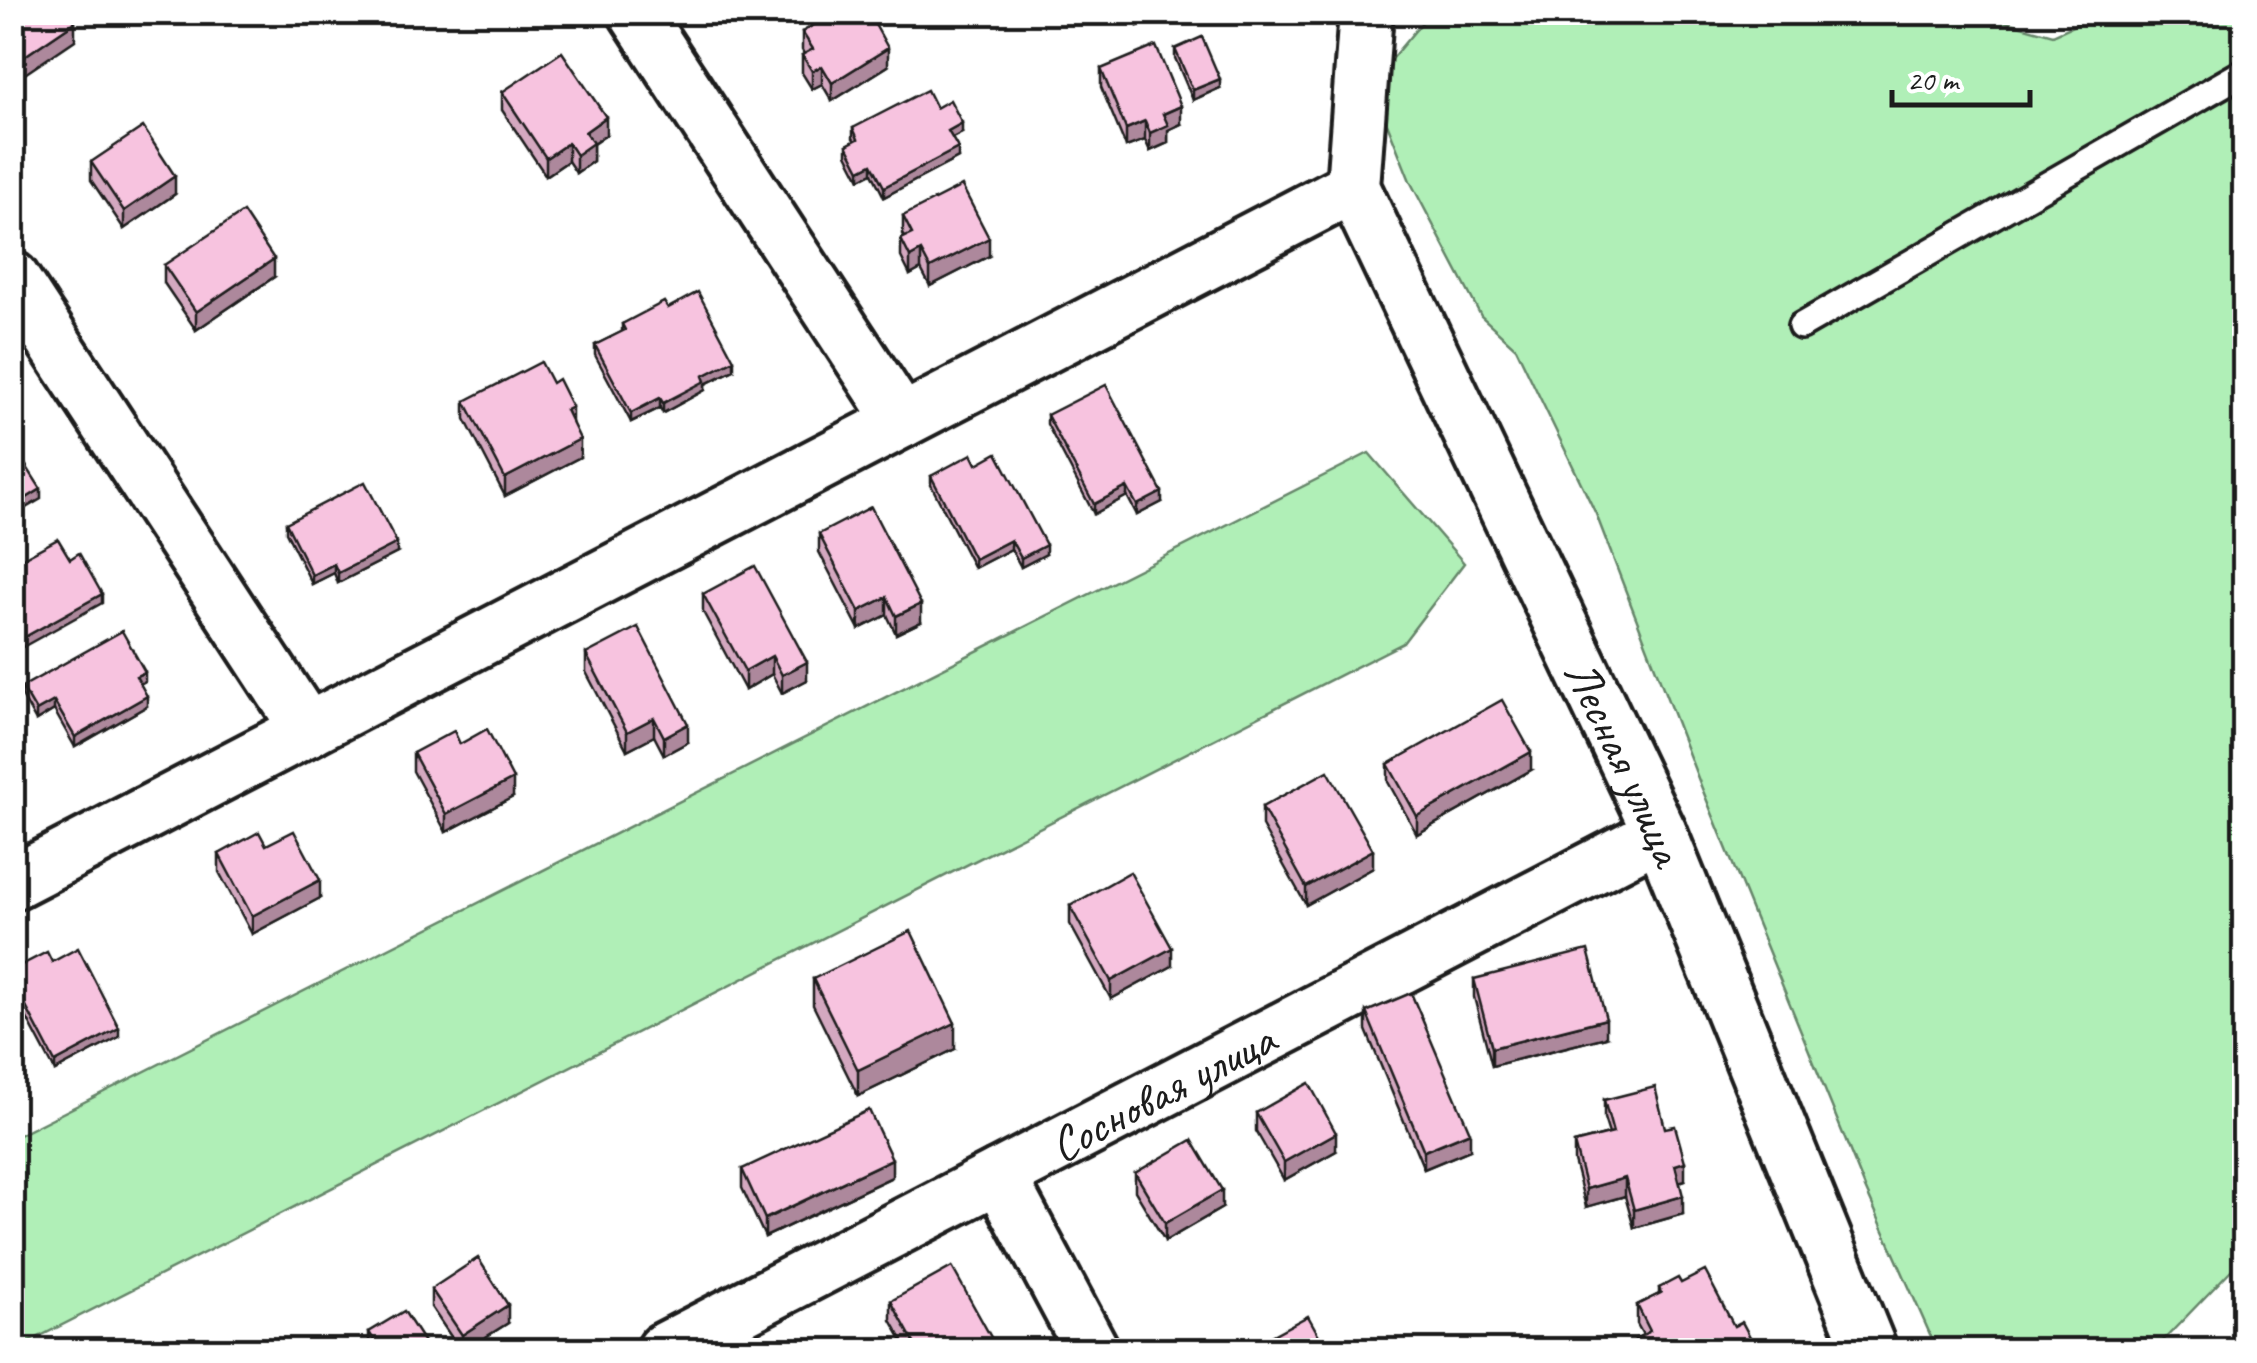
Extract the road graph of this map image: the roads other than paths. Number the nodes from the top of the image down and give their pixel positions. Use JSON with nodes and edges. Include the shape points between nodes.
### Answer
{"nodes":[{"id":1,"x":635,"y":12,"type":"edge"},
{"id":2,"x":1366,"y":12,"type":"edge"},
{"id":3,"x":2244,"y":72,"type":"edge"},
{"id":4,"x":1353,"y":188,"type":"junction"},
{"id":5,"x":12,"y":278,"type":"edge"},
{"id":6,"x":1801,"y":326,"type":"dead end"},
{"id":7,"x":902,"y":421,"type":"junction"},
{"id":8,"x":308,"y":730,"type":"junction"},
{"id":9,"x":1660,"y":833,"type":"junction"},
{"id":10,"x":12,"y":882,"type":"edge"},
{"id":11,"x":999,"y":1176,"type":"junction"},
{"id":12,"x":663,"y":1350,"type":"edge"},
{"id":13,"x":1092,"y":1350,"type":"edge"},
{"id":14,"x":1870,"y":1350,"type":"edge"}],
"edges":[{"from":1,"to":7,"type":"street"},
{"from":2,"to":4,"type":"street"},
{"from":3,"to":6,"type":"lane"},
{"from":4,"to":7,"type":"street"},
{"from":4,"to":9,"type":"street","name":"Лесная улица"},
{"from":5,"to":8,"type":"street"},
{"from":7,"to":8,"type":"street"},
{"from":8,"to":10,"type":"street"},
{"from":9,"to":11,"type":"street","name":"Сосновая улица"},
{"from":9,"to":14,"type":"street","name":"Лесная улица"},
{"from":11,"to":12,"type":"street","name":"Сосновая улица"},
{"from":11,"to":13,"type":"street"}]}
